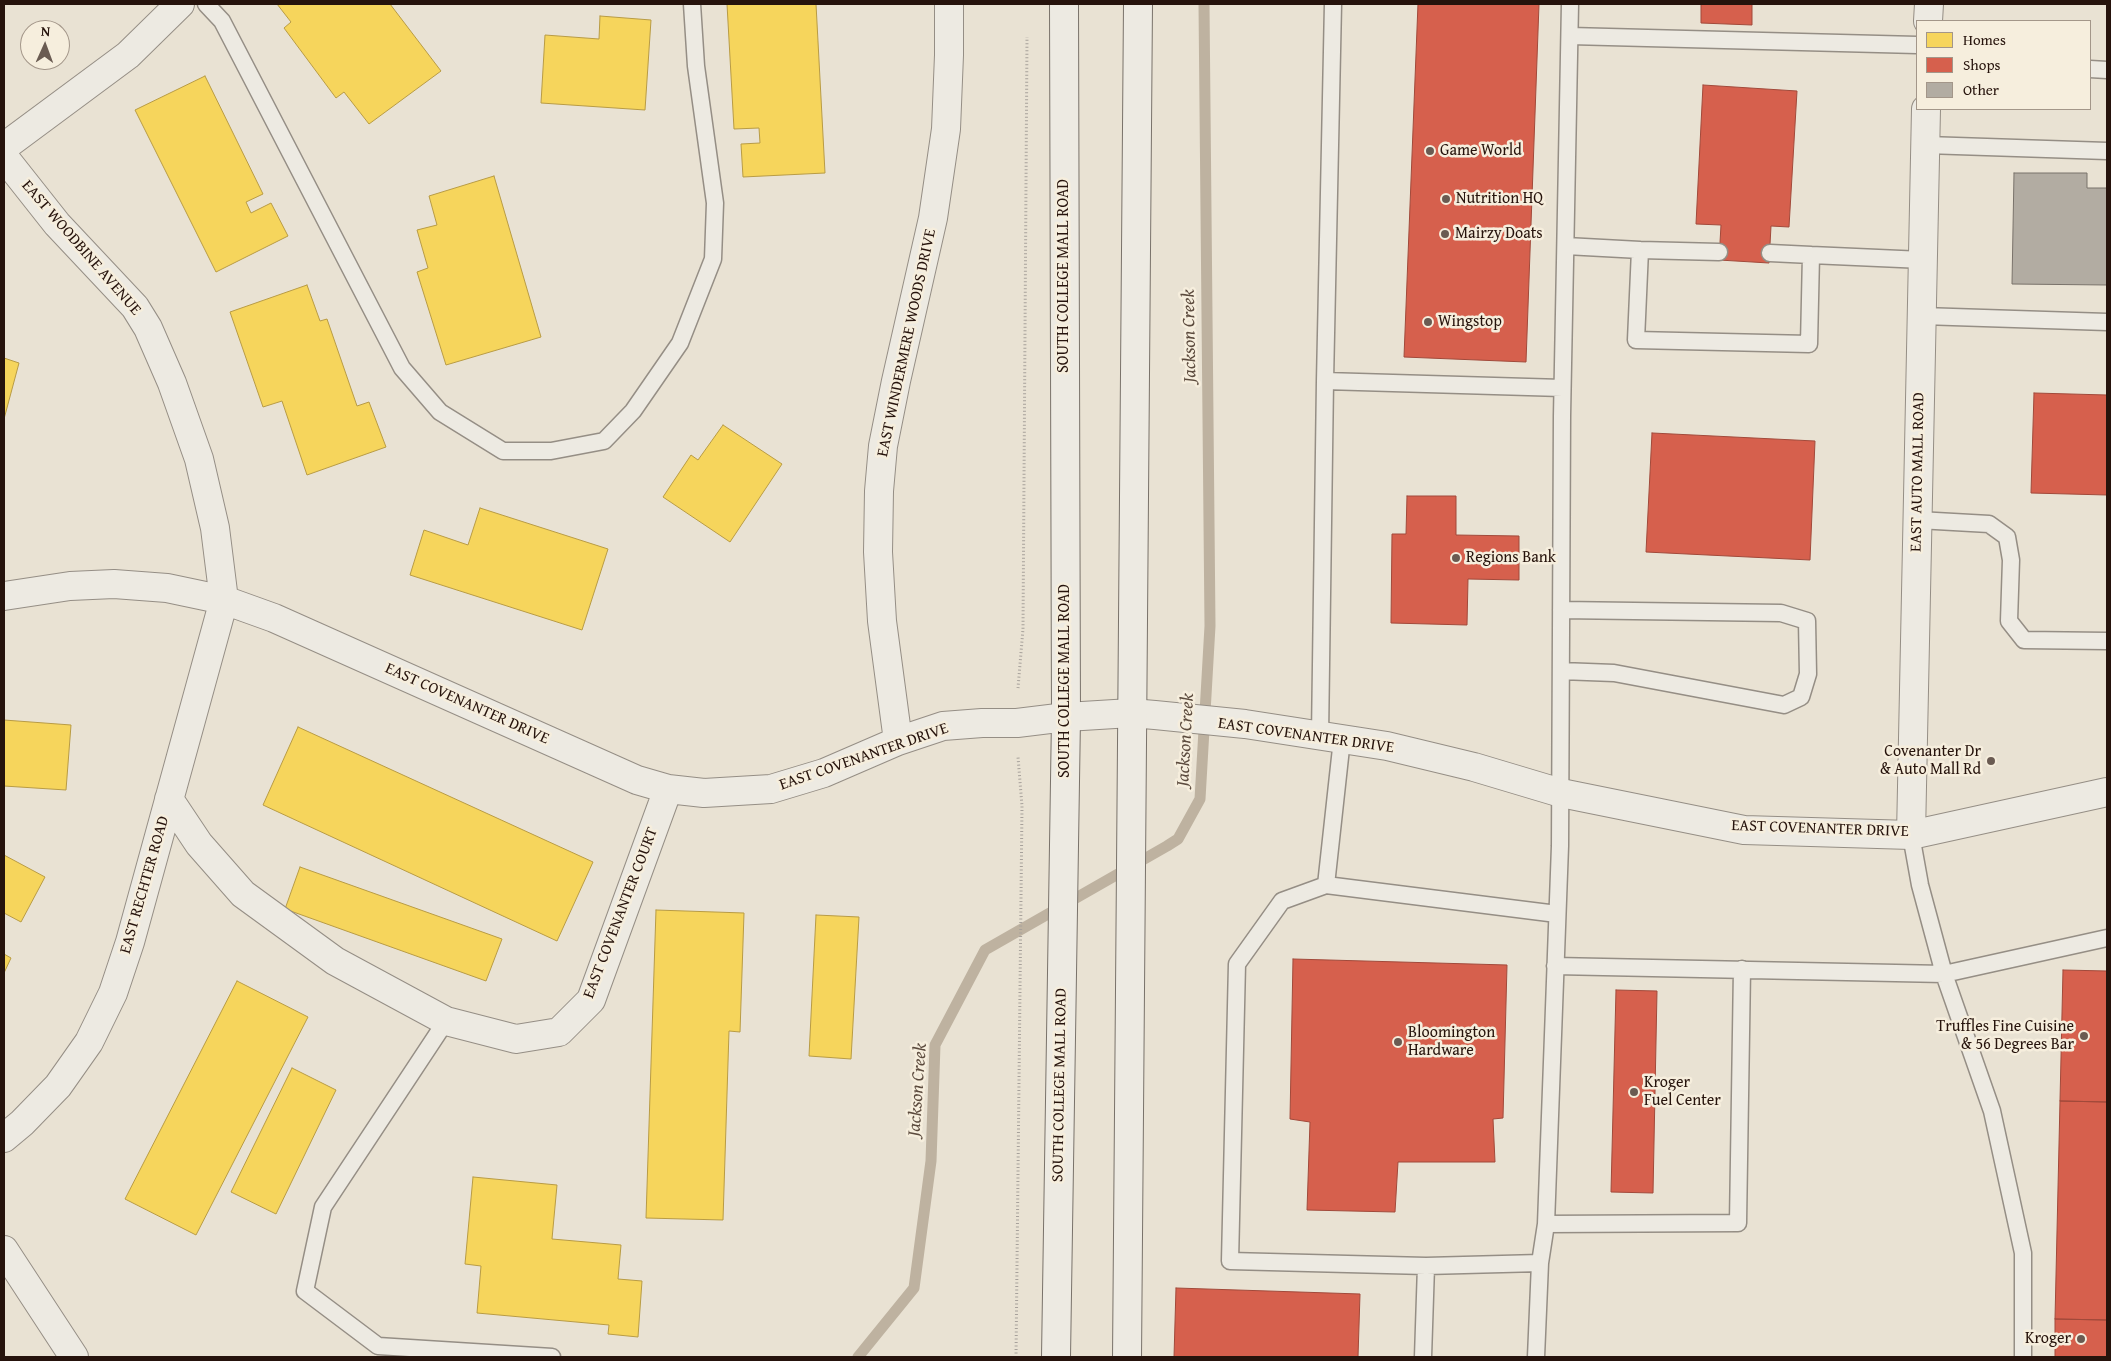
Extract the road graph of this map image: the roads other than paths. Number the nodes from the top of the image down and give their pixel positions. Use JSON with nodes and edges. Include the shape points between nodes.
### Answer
{"nodes":[{"id":1,"x":180,"y":4,"type":"edge"},
{"id":2,"x":206,"y":4,"type":"edge"},
{"id":3,"x":692,"y":4,"type":"edge"},
{"id":4,"x":949,"y":4,"type":"edge"},
{"id":5,"x":1064,"y":4,"type":"edge"},
{"id":6,"x":1138,"y":4,"type":"edge"},
{"id":7,"x":1333,"y":4,"type":"edge"},
{"id":8,"x":1570,"y":4,"type":"edge"},
{"id":9,"x":1929,"y":4,"type":"edge"},
{"id":10,"x":1928,"y":20,"type":"edge"},
{"id":11,"x":1570,"y":36,"type":"junction"},
{"id":12,"x":1916,"y":44,"type":"edge"},
{"id":13,"x":2091,"y":69,"type":"edge"},
{"id":14,"x":2107,"y":70,"type":"edge"},
{"id":15,"x":1926,"y":110,"type":"edge"},
{"id":16,"x":1926,"y":146,"type":"junction"},
{"id":17,"x":4,"y":147,"type":"edge"},
{"id":18,"x":2107,"y":151,"type":"edge"},
{"id":19,"x":4,"y":157,"type":"edge"},
{"id":20,"x":1566,"y":246,"type":"junction"},
{"id":21,"x":1640,"y":250,"type":"junction"},
{"id":22,"x":1719,"y":252,"type":"dead end"},
{"id":23,"x":1770,"y":253,"type":"dead end"},
{"id":24,"x":1811,"y":255,"type":"junction"},
{"id":25,"x":1923,"y":260,"type":"junction"},
{"id":26,"x":1922,"y":316,"type":"junction"},
{"id":27,"x":2107,"y":322,"type":"edge"},
{"id":28,"x":1325,"y":381,"type":"junction"},
{"id":29,"x":1562,"y":388,"type":"junction"},
{"id":30,"x":1918,"y":520,"type":"junction"},
{"id":31,"x":4,"y":596,"type":"edge"},
{"id":32,"x":224,"y":600,"type":"junction"},
{"id":33,"x":1561,"y":610,"type":"junction"},
{"id":34,"x":2107,"y":641,"type":"edge"},
{"id":35,"x":1561,"y":671,"type":"junction"},
{"id":36,"x":1131,"y":713,"type":"junction"},
{"id":37,"x":1066,"y":717,"type":"junction"},
{"id":38,"x":1331,"y":737,"type":"junction"},
{"id":39,"x":898,"y":741,"type":"junction"},
{"id":40,"x":668,"y":789,"type":"junction"},
{"id":41,"x":2107,"y":792,"type":"edge"},
{"id":42,"x":1560,"y":793,"type":"junction"},
{"id":43,"x":169,"y":799,"type":"junction"},
{"id":44,"x":1910,"y":835,"type":"junction"},
{"id":45,"x":1326,"y":885,"type":"junction"},
{"id":46,"x":1557,"y":914,"type":"junction"},
{"id":47,"x":2107,"y":938,"type":"edge"},
{"id":48,"x":1555,"y":966,"type":"junction"},
{"id":49,"x":1742,"y":969,"type":"junction"},
{"id":50,"x":1944,"y":974,"type":"junction"},
{"id":51,"x":446,"y":1022,"type":"junction"},
{"id":52,"x":4,"y":1138,"type":"edge"},
{"id":53,"x":1546,"y":1224,"type":"junction"},
{"id":54,"x":4,"y":1250,"type":"edge"},
{"id":55,"x":1540,"y":1263,"type":"junction"},
{"id":56,"x":1426,"y":1266,"type":"junction"},
{"id":57,"x":74,"y":1357,"type":"edge"},
{"id":58,"x":552,"y":1357,"type":"edge"},
{"id":59,"x":1056,"y":1357,"type":"edge"},
{"id":60,"x":1127,"y":1357,"type":"edge"},
{"id":61,"x":1423,"y":1357,"type":"edge"},
{"id":62,"x":1536,"y":1357,"type":"edge"},
{"id":63,"x":2023,"y":1357,"type":"edge"}],
"edges":[{"from":1,"to":17,"type":"street","via":[[128,55]]},
{"from":2,"to":3,"type":"lane","via":[[222,21],[402,368],[440,412],[503,451],[551,451],[604,441],[633,412],[680,343],[713,259],[715,203],[696,66]]},
{"from":4,"to":39,"type":"street","name":"EAST WINDERMERE WOODS DRIVE","via":[[946,129],[933,218],[883,446],[879,491],[882,621]]},
{"from":5,"to":37,"type":"street","name":"SOUTH COLLEGE MALL ROAD"},
{"from":6,"to":36,"type":"street"},
{"from":7,"to":28,"type":"lane"},
{"from":8,"to":11,"type":"lane"},
{"from":9,"to":10,"type":"street"},
{"from":11,"to":12,"type":"lane"},
{"from":11,"to":20,"type":"lane"},
{"from":13,"to":14,"type":"lane"},
{"from":15,"to":16,"type":"street","name":"EAST AUTO MALL ROAD"},
{"from":16,"to":18,"type":"lane"},
{"from":16,"to":25,"type":"street","name":"EAST AUTO MALL ROAD"},
{"from":19,"to":32,"type":"street","name":"EAST WOODBINE AVENUE","via":[[58,224],[136,307],[148,328],[199,459],[215,528]]},
{"from":20,"to":21,"type":"lane"},
{"from":20,"to":29,"type":"lane"},
{"from":21,"to":22,"type":"lane"},
{"from":21,"to":24,"type":"lane","via":[[1636,340],[1808,344]]},
{"from":23,"to":24,"type":"lane"},
{"from":24,"to":25,"type":"lane"},
{"from":25,"to":26,"type":"street","name":"EAST AUTO MALL ROAD"},
{"from":26,"to":27,"type":"lane"},
{"from":26,"to":30,"type":"street","name":"EAST AUTO MALL ROAD"},
{"from":28,"to":29,"type":"lane"},
{"from":28,"to":38,"type":"lane"},
{"from":29,"to":33,"type":"lane"},
{"from":30,"to":34,"type":"lane","via":[[1989,524],[2007,537],[2011,560],[2009,622],[2024,640]]},
{"from":30,"to":44,"type":"street","name":"EAST AUTO MALL ROAD"},
{"from":31,"to":32,"type":"street","name":"EAST COVENANTER DRIVE","via":[[70,586],[114,584],[167,588]]},
{"from":32,"to":40,"type":"street","name":"EAST COVENANTER DRIVE","via":[[274,618],[637,780]]},
{"from":32,"to":43,"type":"street","name":"EAST RECHTER ROAD"},
{"from":33,"to":35,"type":"lane"},
{"from":33,"to":35,"type":"lane","via":[[1781,614],[1807,621],[1808,674],[1801,697],[1784,705],[1614,673]]},
{"from":35,"to":42,"type":"lane"},
{"from":36,"to":37,"type":"street","name":"EAST COVENANTER DRIVE"},
{"from":36,"to":38,"type":"street","name":"EAST COVENANTER DRIVE"},
{"from":36,"to":60,"type":"street"},
{"from":37,"to":39,"type":"street","name":"EAST COVENANTER DRIVE","via":[[943,726]]},
{"from":37,"to":59,"type":"street","name":"SOUTH COLLEGE MALL ROAD"},
{"from":38,"to":42,"type":"street","name":"EAST COVENANTER DRIVE","via":[[1387,746],[1474,767]]},
{"from":38,"to":45,"type":"lane"},
{"from":39,"to":40,"type":"street","name":"EAST COVENANTER DRIVE","via":[[824,773],[771,789],[704,793]]},
{"from":40,"to":51,"type":"street","name":"EAST COVENANTER COURT","via":[[591,1000],[559,1032],[516,1039]]},
{"from":41,"to":44,"type":"street","name":"EAST COVENANTER DRIVE"},
{"from":42,"to":44,"type":"street","name":"EAST COVENANTER DRIVE","via":[[1744,830]]},
{"from":42,"to":46,"type":"lane"},
{"from":43,"to":51,"type":"street","name":"EAST COVENANTER COURT","via":[[199,844],[242,894],[334,961]]},
{"from":43,"to":52,"type":"street","name":"EAST RECHTER ROAD","via":[[124,959],[89,1042],[58,1086]]},
{"from":44,"to":50,"type":"lane"},
{"from":45,"to":46,"type":"lane"},
{"from":45,"to":56,"type":"lane","via":[[1282,902],[1237,964],[1230,1260]]},
{"from":46,"to":48,"type":"lane"},
{"from":47,"to":50,"type":"lane"},
{"from":48,"to":49,"type":"lane"},
{"from":48,"to":53,"type":"lane"},
{"from":49,"to":50,"type":"lane"},
{"from":49,"to":53,"type":"lane","via":[[1738,1223]]},
{"from":50,"to":63,"type":"lane","via":[[1992,1110],[2024,1253]]},
{"from":51,"to":58,"type":"lane","via":[[324,1206],[305,1291],[378,1346]]},
{"from":53,"to":55,"type":"lane"},
{"from":54,"to":57,"type":"street"},
{"from":55,"to":56,"type":"lane"},
{"from":55,"to":62,"type":"lane"},
{"from":56,"to":61,"type":"lane"}]}
